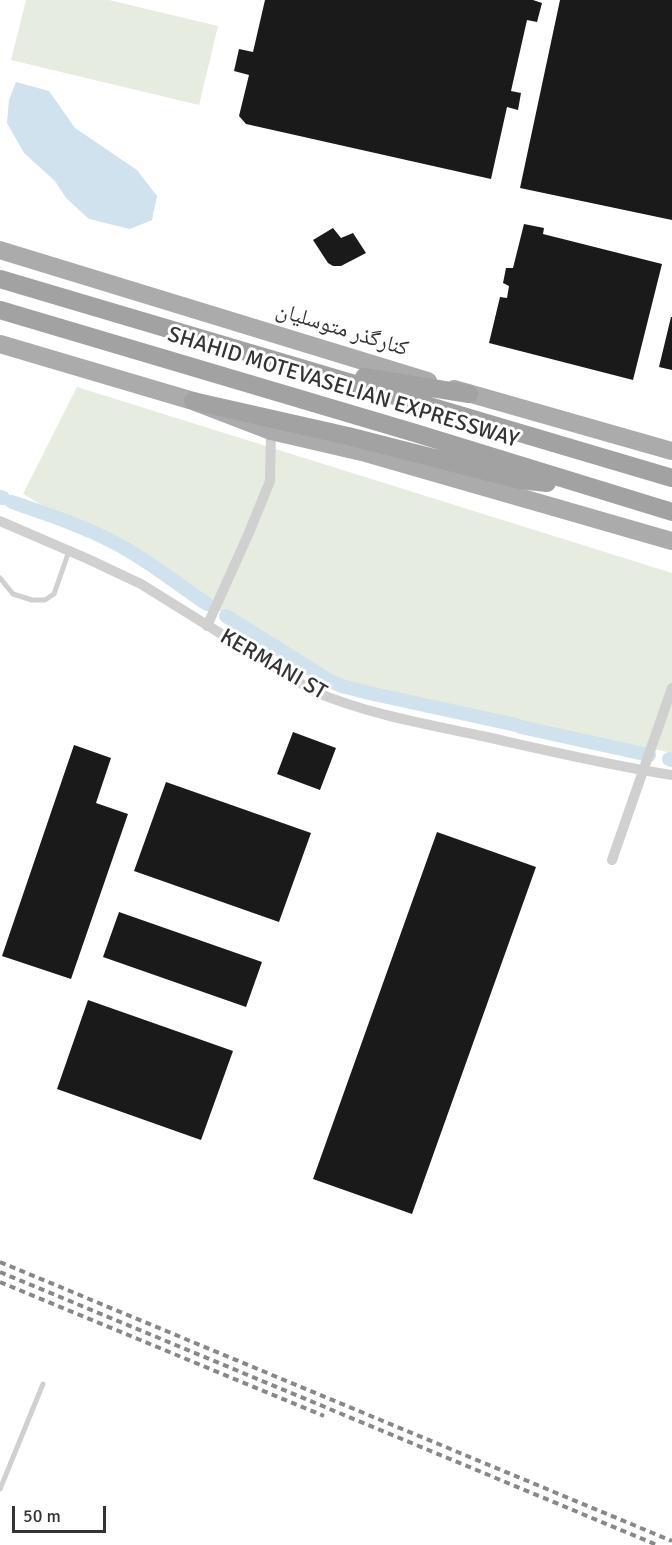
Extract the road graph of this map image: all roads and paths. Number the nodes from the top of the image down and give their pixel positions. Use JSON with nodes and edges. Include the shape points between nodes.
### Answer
{"nodes":[{"id":1,"x":0,"y":250,"type":"edge"},
{"id":2,"x":0,"y":279,"type":"edge"},
{"id":3,"x":0,"y":310,"type":"edge"},
{"id":4,"x":0,"y":344,"type":"edge"},
{"id":5,"x":288,"y":364,"type":"junction"},
{"id":6,"x":469,"y":394,"type":"junction"},
{"id":7,"x":193,"y":401,"type":"junction"},
{"id":8,"x":271,"y":431,"type":"junction"},
{"id":9,"x":672,"y":451,"type":"edge"},
{"id":10,"x":672,"y":478,"type":"edge"},
{"id":11,"x":597,"y":490,"type":"junction"},
{"id":12,"x":672,"y":512,"type":"edge"},
{"id":13,"x":0,"y":521,"type":"edge"},
{"id":14,"x":672,"y":540,"type":"edge"},
{"id":15,"x":69,"y":551,"type":"junction"},
{"id":16,"x":0,"y":578,"type":"edge"},
{"id":17,"x":207,"y":626,"type":"junction"},
{"id":18,"x":672,"y":688,"type":"edge"},
{"id":19,"x":643,"y":771,"type":"junction"},
{"id":20,"x":672,"y":775,"type":"edge"},
{"id":21,"x":612,"y":860,"type":"dead end"},
{"id":22,"x":43,"y":1384,"type":"dead end"},
{"id":23,"x":0,"y":1489,"type":"edge"}],
"edges":[{"from":1,"to":6,"type":"main road","name":"کنارگذر متوسلیان"},
{"from":2,"to":5,"type":"highway","name":"SHAHID MOTEVASELIAN EXPRESSWAY"},
{"from":3,"to":11,"type":"highway","name":"SHAHID MOTEVASELIAN EXPRESSWAY"},
{"from":4,"to":7,"type":"main road"},
{"from":5,"to":6,"type":"highway"},
{"from":5,"to":10,"type":"highway","name":"SHAHID MOTEVASELIAN EXPRESSWAY"},
{"from":6,"to":9,"type":"main road","name":"کنارگذر متوسلیان"},
{"from":7,"to":8,"type":"main road"},
{"from":7,"to":11,"type":"highway","via":[[520,480]]},
{"from":8,"to":14,"type":"main road","via":[[366,453]]},
{"from":8,"to":17,"type":"street","via":[[270,481]]},
{"from":11,"to":12,"type":"highway","name":"SHAHID MOTEVASELIAN EXPRESSWAY"},
{"from":13,"to":15,"type":"street","name":"KERMANI ST"},
{"from":15,"to":16,"type":"lane","via":[[54,594],[45,600],[13,594]]},
{"from":15,"to":17,"type":"street","name":"KERMANI ST","via":[[141,584]]},
{"from":17,"to":19,"type":"street","name":"KERMANI ST","via":[[313,691],[359,709]]},
{"from":18,"to":19,"type":"street"},
{"from":19,"to":20,"type":"street","name":"KERMANI ST"},
{"from":19,"to":21,"type":"street"},
{"from":22,"to":23,"type":"lane"}]}
